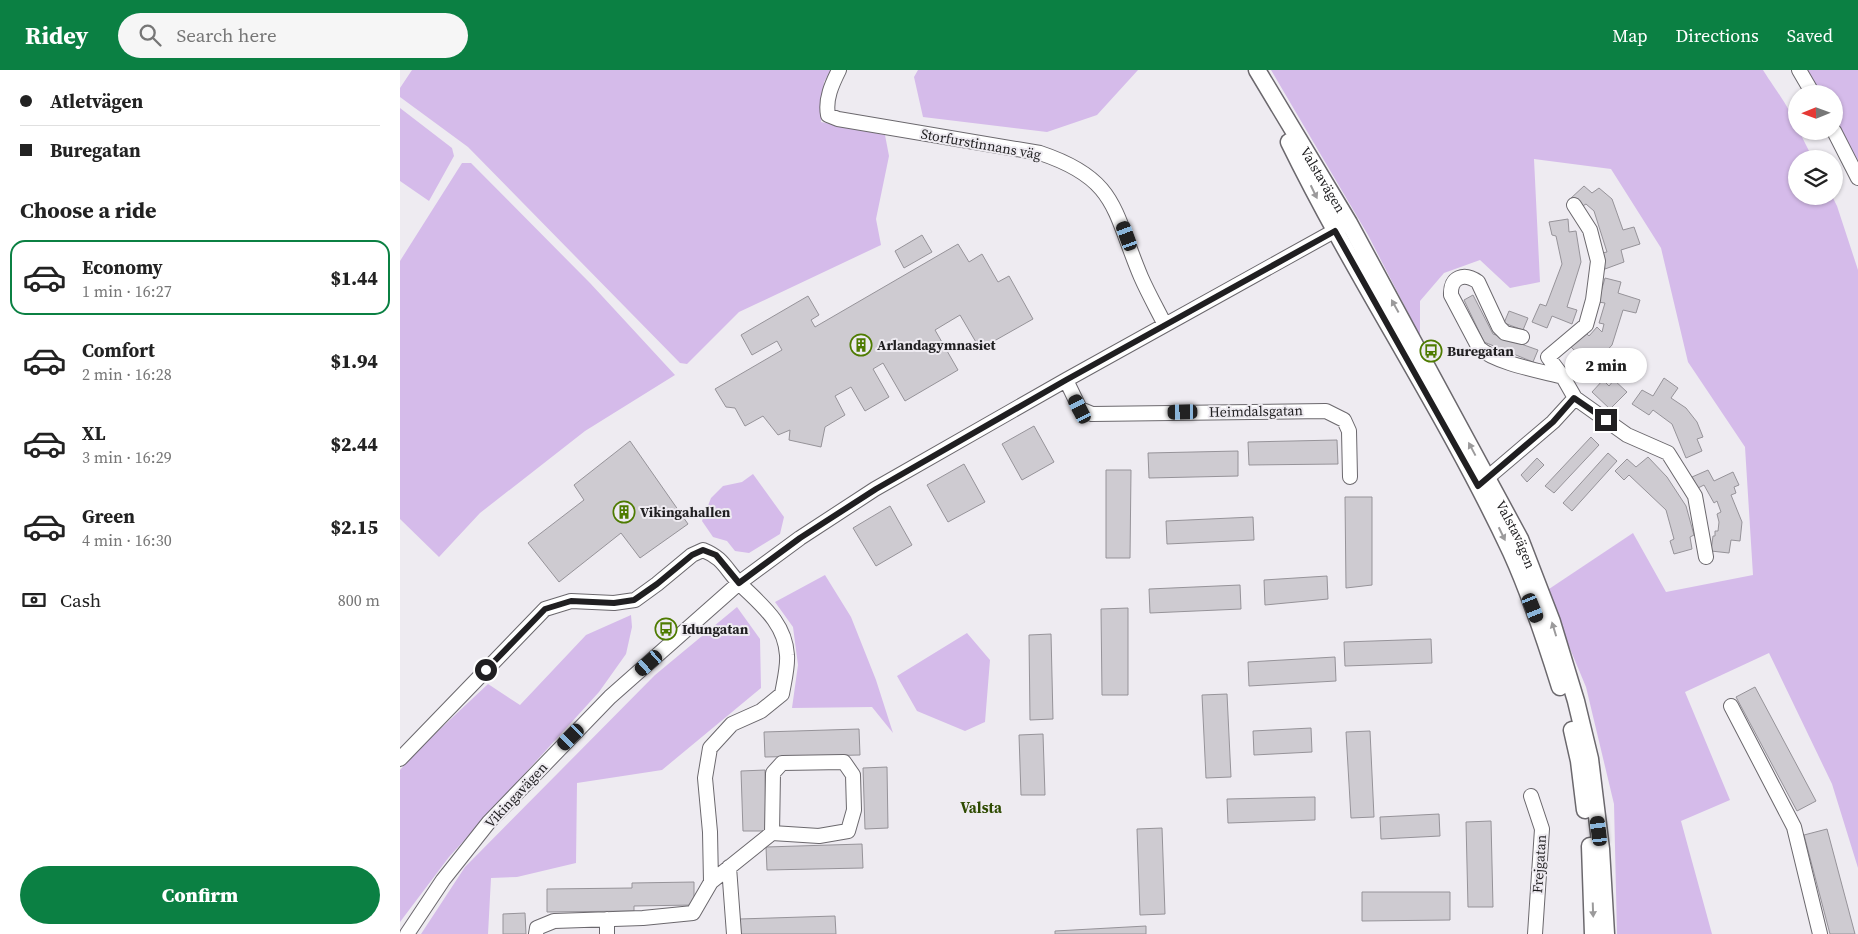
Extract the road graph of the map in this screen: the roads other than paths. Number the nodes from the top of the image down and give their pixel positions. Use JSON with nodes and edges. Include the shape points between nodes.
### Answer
{"nodes":[{"id":1,"x":839,"y":70,"type":"edge"},
{"id":2,"x":1256,"y":70,"type":"edge"},
{"id":3,"x":1799,"y":70,"type":"edge"},
{"id":4,"x":1808,"y":85,"type":"edge"},
{"id":5,"x":1839,"y":140,"type":"edge"},
{"id":6,"x":1858,"y":178,"type":"edge"},
{"id":7,"x":1574,"y":205,"type":"dead end"},
{"id":8,"x":1350,"y":223,"type":"junction"},
{"id":9,"x":1335,"y":231,"type":"junction"},
{"id":10,"x":1165,"y":325,"type":"junction"},
{"id":11,"x":1522,"y":337,"type":"dead end"},
{"id":12,"x":1563,"y":377,"type":"junction"},
{"id":13,"x":1066,"y":380,"type":"junction"},
{"id":14,"x":1574,"y":398,"type":"junction"},
{"id":15,"x":1350,"y":477,"type":"dead end"},
{"id":16,"x":1483,"y":482,"type":"junction"},
{"id":17,"x":1706,"y":556,"type":"dead end"},
{"id":18,"x":739,"y":583,"type":"junction"},
{"id":19,"x":1731,"y":706,"type":"dead end"},
{"id":20,"x":401,"y":755,"type":"edge"},
{"id":21,"x":1531,"y":796,"type":"dead end"},
{"id":22,"x":772,"y":833,"type":"junction"},
{"id":23,"x":729,"y":867,"type":"junction"},
{"id":24,"x":711,"y":882,"type":"junction"},
{"id":25,"x":607,"y":919,"type":"junction"},
{"id":26,"x":407,"y":934,"type":"edge"},
{"id":27,"x":536,"y":934,"type":"edge"},
{"id":28,"x":607,"y":934,"type":"edge"},
{"id":29,"x":734,"y":934,"type":"edge"},
{"id":30,"x":1535,"y":934,"type":"edge"},
{"id":31,"x":1593,"y":934,"type":"edge"},
{"id":32,"x":1606,"y":934,"type":"edge"},
{"id":33,"x":1820,"y":934,"type":"edge"}],
"edges":[{"from":1,"to":10,"type":"street","name":"Storfurstinnans väg","via":[[826,108],[828,115],[1040,153],[1081,170],[1099,185],[1111,201],[1141,277]]},
{"from":2,"to":8,"type":"street","name":"Valstavägen"},
{"from":2,"to":9,"type":"street","name":"Valstavägen","one_way":true},
{"from":3,"to":4,"type":"street"},
{"from":5,"to":6,"type":"street"},
{"from":7,"to":12,"type":"street","via":[[1590,230],[1598,261],[1594,300],[1586,325],[1548,357]]},
{"from":8,"to":9,"type":"street","name":"Vikingavägen"},
{"from":16,"to":8,"type":"street","name":"Valstavägen","one_way":true},
{"from":9,"to":10,"type":"street","name":"Vikingavägen"},
{"from":9,"to":16,"type":"street","name":"Valstavägen"},
{"from":10,"to":13,"type":"street","name":"Vikingavägen"},
{"from":11,"to":12,"type":"street","via":[[1505,333],[1499,327],[1478,282],[1464,276],[1455,280],[1450,287],[1451,295],[1479,348],[1486,354]]},
{"from":12,"to":14,"type":"street"},
{"from":13,"to":15,"type":"street","name":"Heimdalsgatan","via":[[1080,409],[1092,414],[1326,411],[1344,420],[1349,432]]},
{"from":13,"to":18,"type":"street","name":"Vikingavägen","via":[[876,489],[800,538]]},
{"from":14,"to":16,"type":"street","via":[[1553,422]]},
{"from":14,"to":17,"type":"street","via":[[1627,434],[1668,453],[1695,496]]},
{"from":16,"to":31,"type":"street","name":"Valstavägen","one_way":true,"via":[[1533,608],[1565,702],[1579,761],[1590,849]]},
{"from":32,"to":16,"type":"street","name":"Valstavägen","one_way":true,"via":[[1594,786],[1576,701],[1552,622],[1520,539]]},
{"from":18,"to":20,"type":"street","via":[[716,555],[703,550],[634,600],[614,603],[571,601],[545,609]]},
{"from":18,"to":24,"type":"street","via":[[775,620],[783,635],[787,656],[782,694],[761,711],[732,724],[710,748],[706,778]]},
{"from":18,"to":26,"type":"street","name":"Vikingavägen","via":[[610,697],[488,822]]},
{"from":19,"to":33,"type":"street","via":[[1794,827]]},
{"from":21,"to":30,"type":"street","name":"Frejgatan","via":[[1542,829]]},
{"from":22,"to":22,"type":"street","via":[[819,836],[848,831],[854,810],[853,774],[844,762],[782,763],[773,772]]},
{"from":22,"to":23,"type":"street"},
{"from":23,"to":24,"type":"street"},
{"from":23,"to":29,"type":"street"},
{"from":24,"to":25,"type":"street","via":[[693,913]]},
{"from":25,"to":27,"type":"street","via":[[554,921],[537,928]]},
{"from":25,"to":28,"type":"street"}]}
